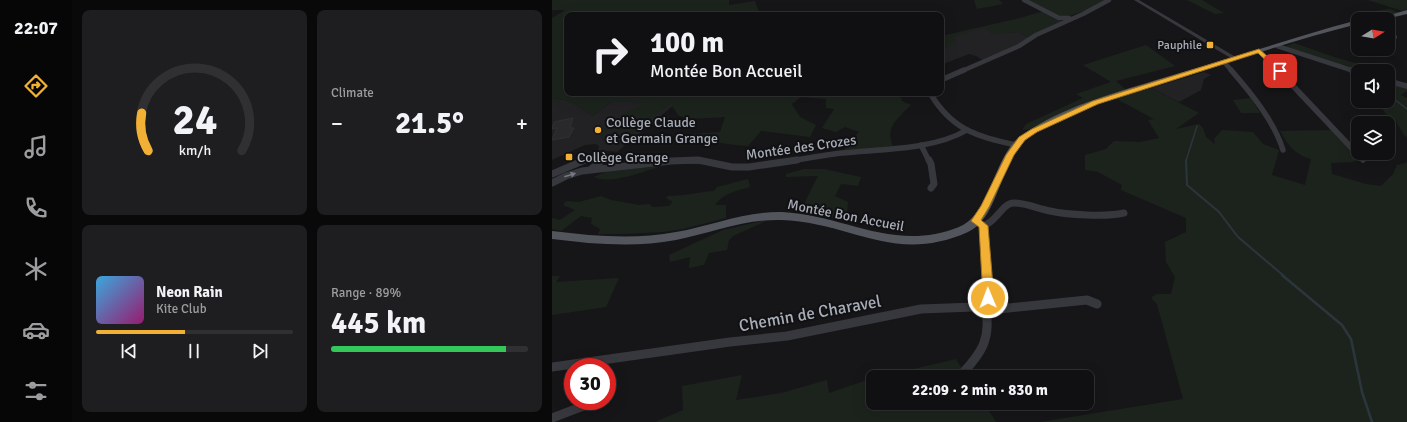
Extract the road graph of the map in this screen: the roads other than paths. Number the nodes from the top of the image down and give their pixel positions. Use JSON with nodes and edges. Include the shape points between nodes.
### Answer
{"nodes":[{"id":1,"x":1024,"y":0,"type":"edge"},
{"id":2,"x":1109,"y":0,"type":"edge"},
{"id":3,"x":1136,"y":0,"type":"edge"},
{"id":4,"x":1086,"y":12,"type":"junction"},
{"id":5,"x":1407,"y":13,"type":"edge"},
{"id":6,"x":1395,"y":16,"type":"edge"},
{"id":7,"x":1351,"y":25,"type":"edge"},
{"id":8,"x":1277,"y":46,"type":"junction"},
{"id":9,"x":1259,"y":51,"type":"junction"},
{"id":10,"x":1236,"y":58,"type":"junction"},
{"id":11,"x":1224,"y":62,"type":"junction"},
{"id":12,"x":1351,"y":70,"type":"edge"},
{"id":13,"x":944,"y":79,"type":"edge"},
{"id":14,"x":1395,"y":83,"type":"edge"},
{"id":15,"x":1407,"y":86,"type":"edge"},
{"id":16,"x":932,"y":96,"type":"edge"},
{"id":17,"x":967,"y":130,"type":"junction"},
{"id":18,"x":921,"y":145,"type":"junction"},
{"id":19,"x":1016,"y":145,"type":"junction"},
{"id":20,"x":1351,"y":147,"type":"edge"},
{"id":21,"x":1284,"y":150,"type":"dead end"},
{"id":22,"x":602,"y":162,"type":"junction"},
{"id":23,"x":612,"y":169,"type":"junction"},
{"id":24,"x":589,"y":171,"type":"junction"},
{"id":25,"x":552,"y":174,"type":"edge"},
{"id":26,"x":552,"y":183,"type":"edge"},
{"id":27,"x":931,"y":188,"type":"dead end"},
{"id":28,"x":1124,"y":213,"type":"dead end"},
{"id":29,"x":980,"y":223,"type":"junction"},
{"id":30,"x":552,"y":235,"type":"edge"},
{"id":31,"x":986,"y":303,"type":"junction"},
{"id":32,"x":1097,"y":304,"type":"dead end"},
{"id":33,"x":616,"y":361,"type":"edge"},
{"id":34,"x":564,"y":366,"type":"edge"},
{"id":35,"x":552,"y":367,"type":"edge"},
{"id":36,"x":965,"y":370,"type":"edge"},
{"id":37,"x":573,"y":410,"type":"edge"},
{"id":38,"x":552,"y":418,"type":"edge"}],
"edges":[{"from":1,"to":4,"type":"street","via":[[1059,18]]},
{"from":2,"to":4,"type":"street"},
{"from":3,"to":10,"type":"street"},
{"from":4,"to":13,"type":"street","via":[[1036,35],[1019,46]]},
{"from":5,"to":6,"type":"main road"},
{"from":7,"to":8,"type":"main road"},
{"from":8,"to":9,"type":"main road"},
{"from":8,"to":12,"type":"street"},
{"from":9,"to":10,"type":"main road"},
{"from":9,"to":20,"type":"street"},
{"from":10,"to":11,"type":"main road"},
{"from":11,"to":19,"type":"main road","via":[[1096,102],[1034,130]]},
{"from":11,"to":21,"type":"street","via":[[1275,131]]},
{"from":14,"to":15,"type":"street"},
{"from":16,"to":17,"type":"street","via":[[949,120]]},
{"from":17,"to":18,"type":"street","name":"Montée des Crozes","via":[[956,136]]},
{"from":17,"to":19,"type":"street"},
{"from":18,"to":23,"type":"street","name":"Montée des Crozes","via":[[829,154],[750,167],[732,167],[692,160]]},
{"from":18,"to":27,"type":"street","via":[[933,171],[934,184]]},
{"from":19,"to":29,"type":"main road","name":"Montée Bon Accueil","via":[[985,207]]},
{"from":22,"to":23,"type":"street","via":[[604,166]]},
{"from":22,"to":24,"type":"street","name":"Montée des Crozes"},
{"from":22,"to":25,"type":"street","via":[[605,155],[599,154]]},
{"from":23,"to":24,"type":"street","name":"Montée des Crozes"},
{"from":26,"to":24,"type":"street","name":"Montée des Crozes","one_way":true,"via":[[566,176]]},
{"from":28,"to":29,"type":"street","via":[[1118,216],[1104,216],[1053,212],[1009,204],[1002,208],[993,221]]},
{"from":29,"to":30,"type":"main road","name":"Montée Bon Accueil","via":[[951,235],[918,241],[885,240],[807,219],[782,216],[661,238],[608,241]]},
{"from":29,"to":31,"type":"street","via":[[989,294]]},
{"from":31,"to":32,"type":"street","via":[[998,308],[1087,300]]},
{"from":31,"to":33,"type":"street","name":"Chemin de Charavel","via":[[974,307],[921,309],[787,336],[730,342]]},
{"from":31,"to":36,"type":"street","via":[[989,319],[986,343]]},
{"from":34,"to":35,"type":"street","name":"Chemin de Charavel"},
{"from":37,"to":38,"type":"street"}]}
